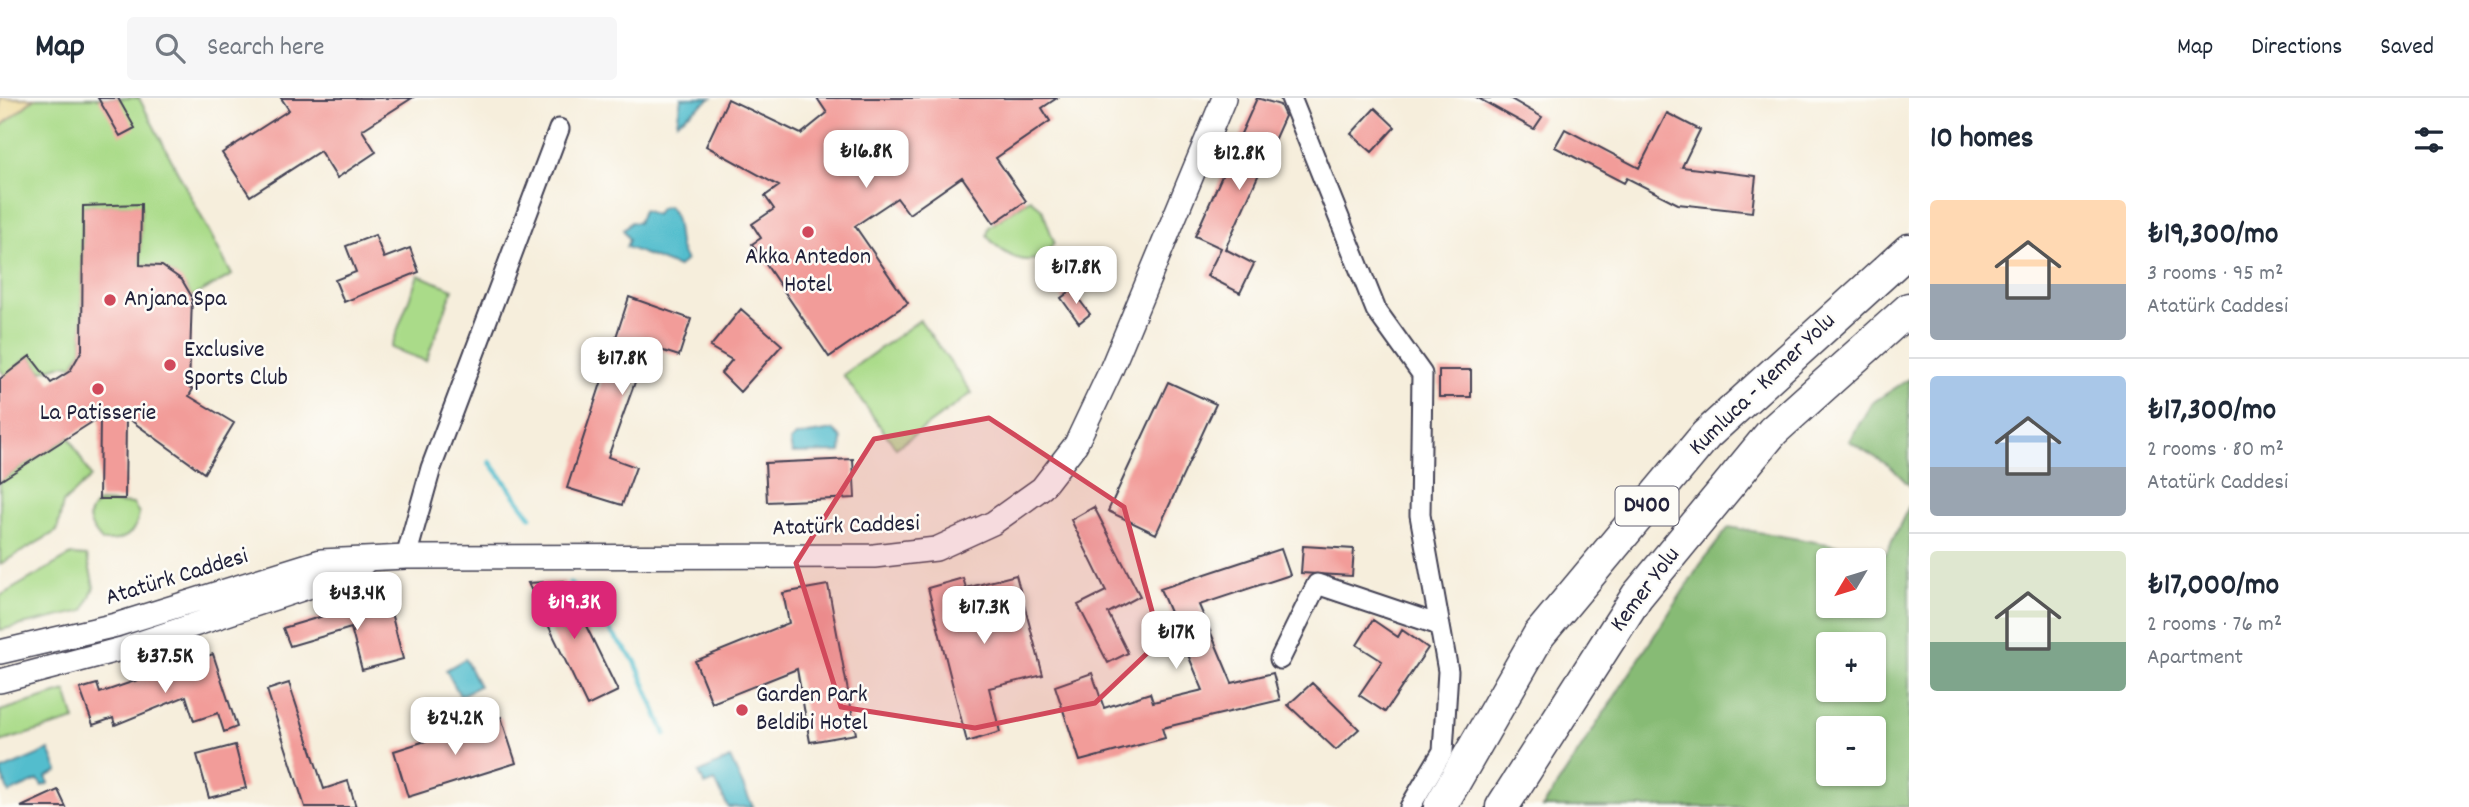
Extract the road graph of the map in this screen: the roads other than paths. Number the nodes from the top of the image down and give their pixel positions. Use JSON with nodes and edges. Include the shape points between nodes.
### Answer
{"nodes":[{"id":1,"x":1224,"y":98,"type":"edge"},
{"id":2,"x":1292,"y":98,"type":"edge"},
{"id":3,"x":559,"y":129,"type":"dead end"},
{"id":4,"x":1909,"y":250,"type":"edge"},
{"id":5,"x":1909,"y":309,"type":"edge"},
{"id":6,"x":406,"y":556,"type":"junction"},
{"id":7,"x":370,"y":560,"type":"junction"},
{"id":8,"x":1440,"y":625,"type":"junction"},
{"id":9,"x":0,"y":652,"type":"edge"},
{"id":10,"x":1280,"y":659,"type":"dead end"},
{"id":11,"x":0,"y":681,"type":"edge"},
{"id":12,"x":1446,"y":795,"type":"edge"},
{"id":13,"x":1410,"y":807,"type":"edge"},
{"id":14,"x":1417,"y":807,"type":"edge"},
{"id":15,"x":1502,"y":807,"type":"edge"}],
"edges":[{"from":1,"to":6,"type":"street","name":"Atatürk Caddesi","via":[[1076,444],[1042,488],[993,523],[936,549],[874,556]]},
{"from":2,"to":8,"type":"street","via":[[1376,310],[1422,374],[1420,515]]},
{"from":3,"to":6,"type":"street","via":[[431,468]]},
{"from":4,"to":12,"type":"highway","name":"Kumluca - Kemer Yolu","number":"D400","via":[[1706,435],[1539,635]]},
{"from":5,"to":15,"type":"highway","name":"Kemer Yolu","number":"D400","via":[[1773,431],[1637,596]]},
{"from":6,"to":7,"type":"street","name":"Atatürk Caddesi"},
{"from":7,"to":9,"type":"street","name":"Atatürk Caddesi","via":[[321,561],[116,625]]},
{"from":7,"to":11,"type":"street","name":"Atatürk Caddesi","via":[[326,582],[125,648]]},
{"from":8,"to":10,"type":"street","via":[[1317,584]]},
{"from":8,"to":13,"type":"street","via":[[1448,671],[1443,751]]},
{"from":12,"to":14,"type":"street"}]}
